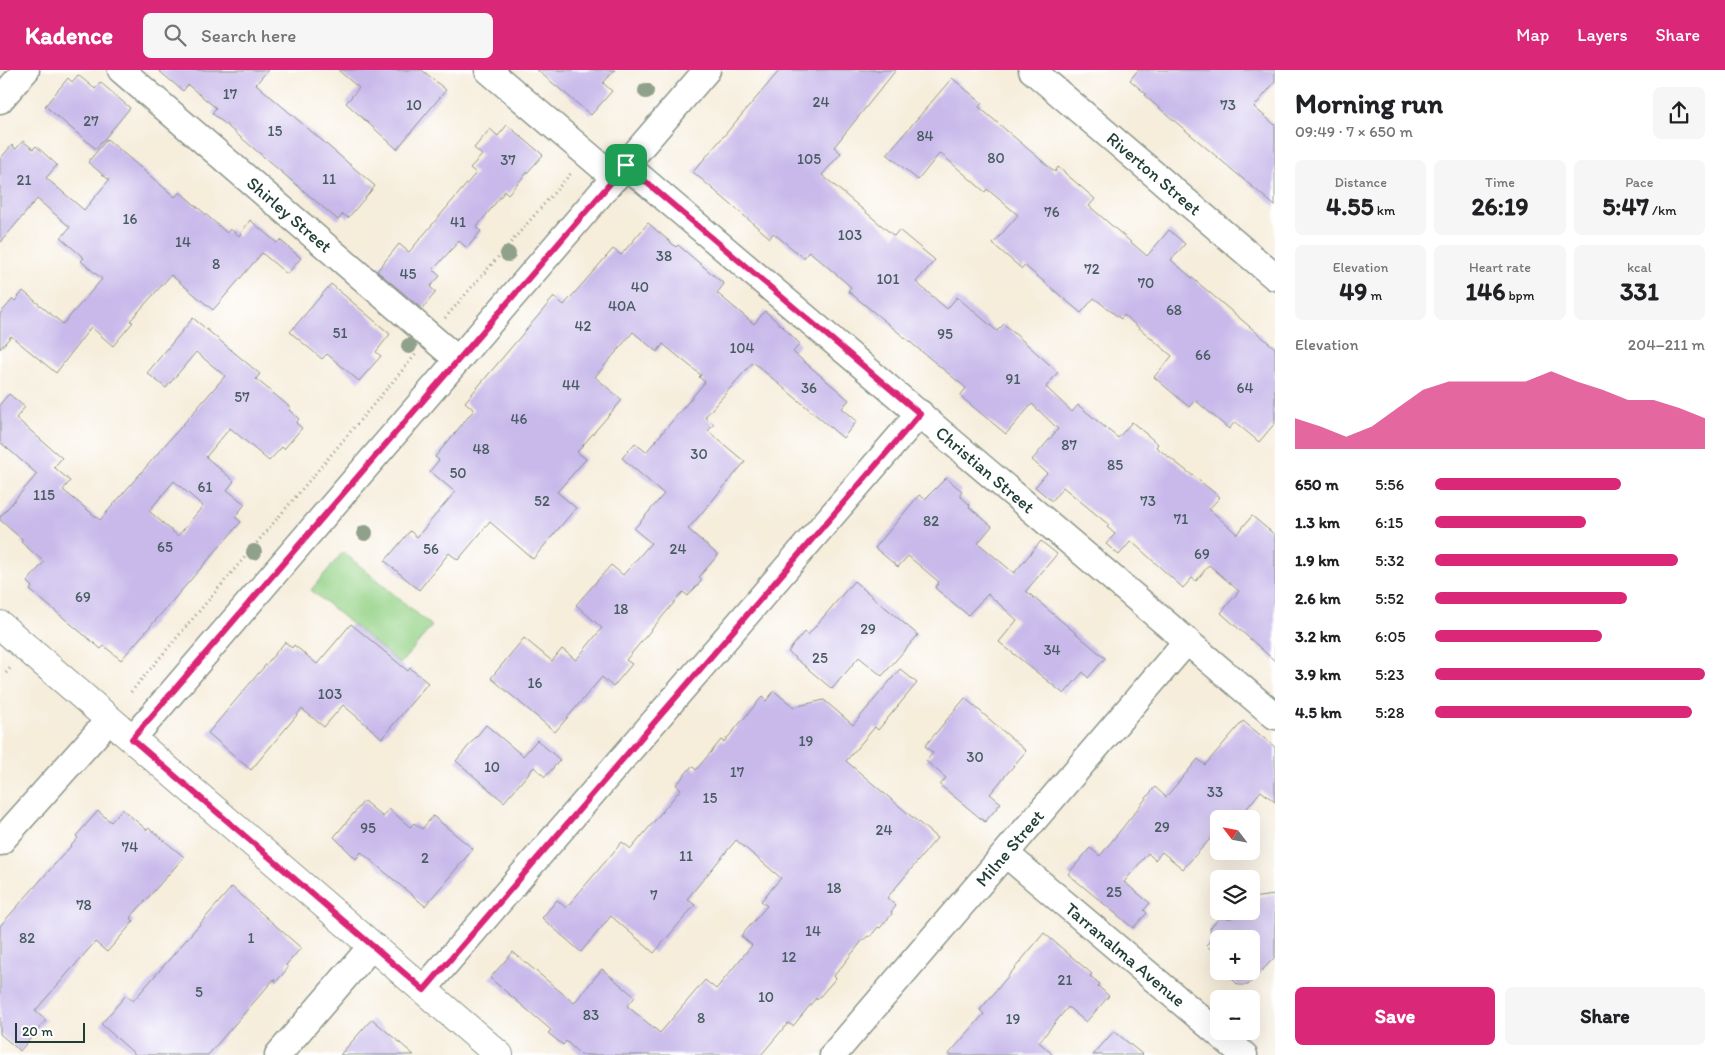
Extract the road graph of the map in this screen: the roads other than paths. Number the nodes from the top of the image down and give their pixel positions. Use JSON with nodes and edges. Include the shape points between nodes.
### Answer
{"nodes":[{"id":1,"x":26,"y":70,"type":"edge"},
{"id":2,"x":121,"y":70,"type":"edge"},
{"id":3,"x":488,"y":70,"type":"edge"},
{"id":4,"x":707,"y":70,"type":"edge"},
{"id":5,"x":1032,"y":70,"type":"edge"},
{"id":6,"x":0,"y":100,"type":"edge"},
{"id":7,"x":621,"y":172,"type":"junction"},
{"id":8,"x":1275,"y":277,"type":"edge"},
{"id":9,"x":458,"y":360,"type":"junction"},
{"id":10,"x":920,"y":414,"type":"junction"},
{"id":11,"x":0,"y":625,"type":"edge"},
{"id":12,"x":1187,"y":641,"type":"junction"},
{"id":13,"x":1275,"y":716,"type":"edge"},
{"id":14,"x":109,"y":720,"type":"junction"},
{"id":15,"x":132,"y":739,"type":"junction"},
{"id":16,"x":0,"y":842,"type":"edge"},
{"id":17,"x":1006,"y":854,"type":"junction"},
{"id":18,"x":372,"y":947,"type":"junction"},
{"id":19,"x":424,"y":990,"type":"junction"},
{"id":20,"x":278,"y":1055,"type":"edge"},
{"id":21,"x":499,"y":1055,"type":"edge"},
{"id":22,"x":833,"y":1055,"type":"edge"},
{"id":23,"x":1244,"y":1055,"type":"edge"}],
"edges":[{"from":1,"to":6,"type":"street"},
{"from":2,"to":9,"type":"street","name":"Shirley Street"},
{"from":3,"to":7,"type":"street","name":"Christian Street"},
{"from":4,"to":7,"type":"street"},
{"from":5,"to":8,"type":"street","name":"Riverton Street"},
{"from":7,"to":9,"type":"street"},
{"from":7,"to":10,"type":"street","name":"Christian Street"},
{"from":9,"to":15,"type":"street"},
{"from":10,"to":12,"type":"street","name":"Christian Street"},
{"from":10,"to":19,"type":"street"},
{"from":11,"to":14,"type":"street"},
{"from":12,"to":13,"type":"street","name":"Christian Street"},
{"from":12,"to":17,"type":"street","name":"Milne Street"},
{"from":14,"to":15,"type":"street"},
{"from":14,"to":16,"type":"street"},
{"from":15,"to":18,"type":"street"},
{"from":17,"to":22,"type":"street","name":"Milne Street"},
{"from":17,"to":23,"type":"street","name":"Tarranalma Avenue"},
{"from":18,"to":19,"type":"street"},
{"from":18,"to":20,"type":"street"},
{"from":19,"to":21,"type":"street"}]}
